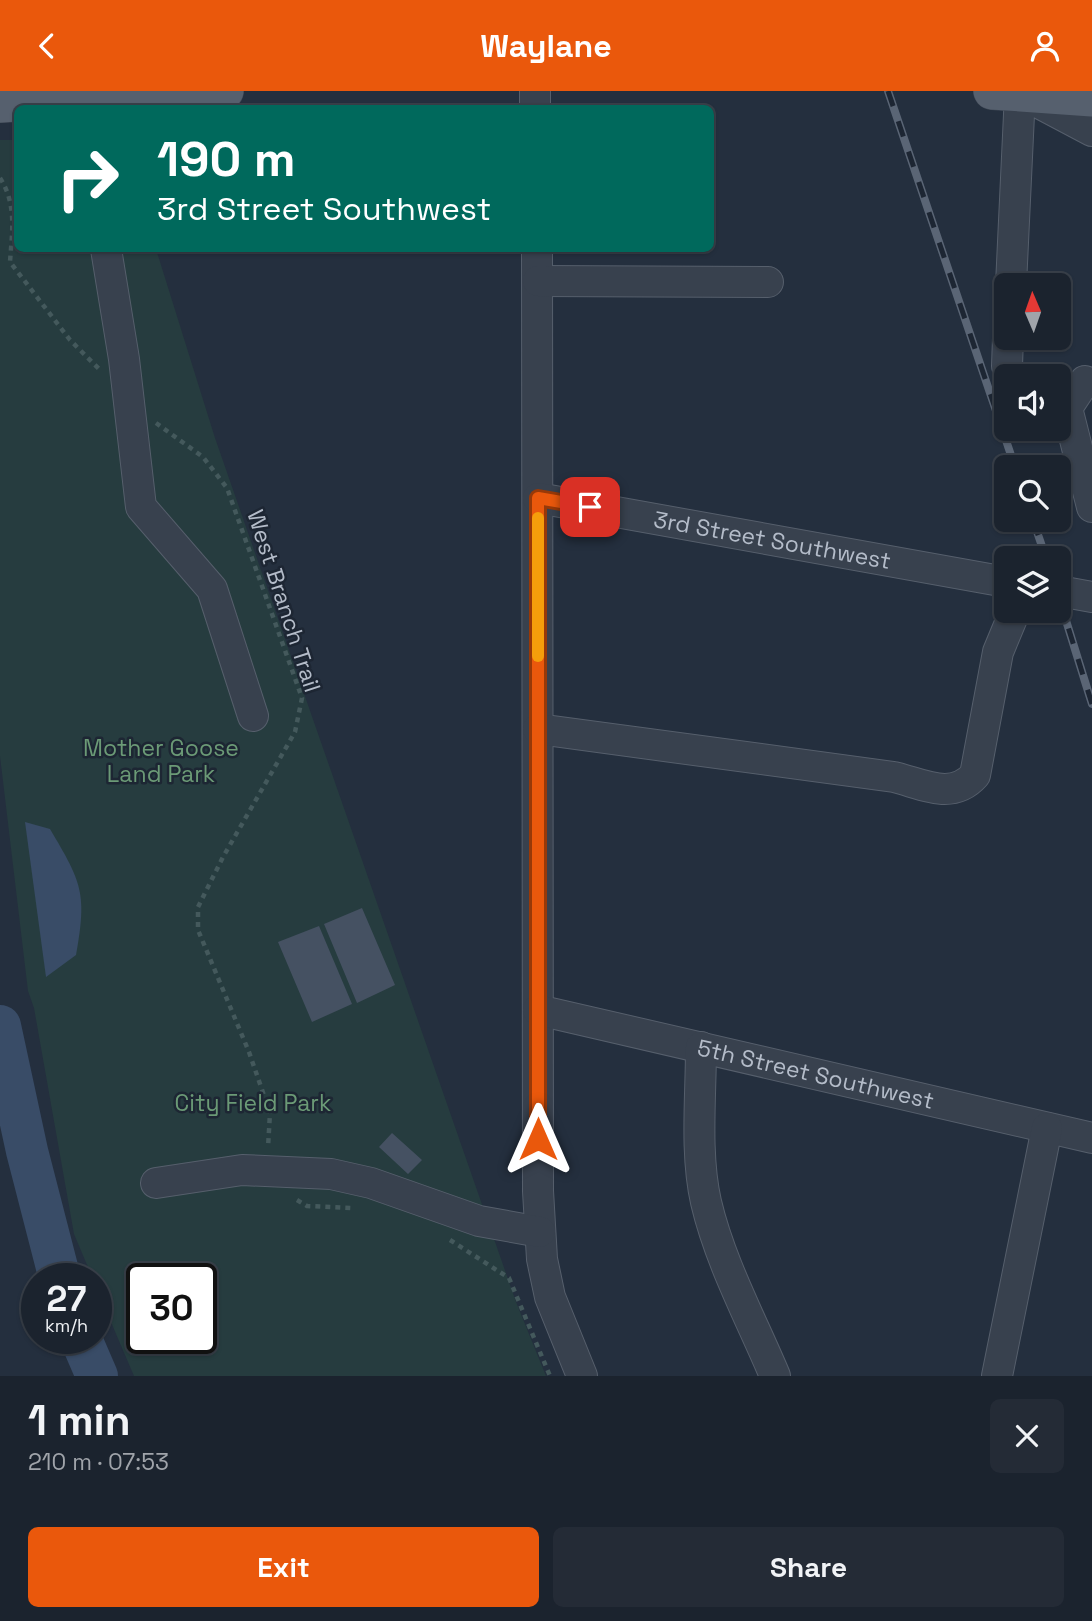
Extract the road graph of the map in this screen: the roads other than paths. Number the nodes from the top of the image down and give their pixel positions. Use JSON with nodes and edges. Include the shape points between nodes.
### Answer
{"nodes":[{"id":1,"x":225,"y":91,"type":"edge"},
{"id":2,"x":1006,"y":92,"type":"edge"},
{"id":3,"x":1092,"y":98,"type":"edge"},
{"id":4,"x":93,"y":99,"type":"edge"},
{"id":5,"x":1,"y":104,"type":"edge"},
{"id":6,"x":1092,"y":131,"type":"edge"},
{"id":7,"x":106,"y":252,"type":"edge"},
{"id":8,"x":537,"y":252,"type":"edge"},
{"id":9,"x":1011,"y":273,"type":"edge"},
{"id":10,"x":538,"y":281,"type":"junction"},
{"id":11,"x":768,"y":282,"type":"dead end"},
{"id":12,"x":1085,"y":381,"type":"dead end"},
{"id":13,"x":538,"y":498,"type":"junction"},
{"id":14,"x":1092,"y":507,"type":"edge"},
{"id":15,"x":994,"y":580,"type":"edge"},
{"id":16,"x":1071,"y":593,"type":"edge"},
{"id":17,"x":1092,"y":597,"type":"edge"},
{"id":18,"x":1010,"y":623,"type":"edge"},
{"id":19,"x":253,"y":716,"type":"dead end"},
{"id":20,"x":538,"y":729,"type":"junction"},
{"id":21,"x":538,"y":1010,"type":"junction"},
{"id":22,"x":701,"y":1047,"type":"junction"},
{"id":23,"x":1047,"y":1128,"type":"junction"},
{"id":24,"x":1092,"y":1138,"type":"edge"},
{"id":25,"x":156,"y":1183,"type":"dead end"},
{"id":26,"x":540,"y":1231,"type":"junction"},
{"id":27,"x":582,"y":1376,"type":"edge"},
{"id":28,"x":775,"y":1376,"type":"edge"},
{"id":29,"x":997,"y":1376,"type":"edge"}],
"edges":[{"from":1,"to":4,"type":"main road"},
{"from":2,"to":3,"type":"main road"},
{"from":2,"to":6,"type":"street"},
{"from":2,"to":9,"type":"street"},
{"from":4,"to":5,"type":"main road"},
{"from":7,"to":19,"type":"street","via":[[141,507],[212,589]]},
{"from":8,"to":10,"type":"street"},
{"from":10,"to":11,"type":"street"},
{"from":10,"to":13,"type":"street"},
{"from":12,"to":14,"type":"street","via":[[1067,408]]},
{"from":13,"to":15,"type":"street","name":"3rd Street Southwest"},
{"from":13,"to":20,"type":"street"},
{"from":16,"to":17,"type":"street"},
{"from":18,"to":20,"type":"street","via":[[998,652],[975,775],[964,787],[951,791],[894,778]]},
{"from":20,"to":21,"type":"street"},
{"from":21,"to":22,"type":"street","name":"5th Street Southwest"},
{"from":21,"to":26,"type":"street"},
{"from":22,"to":23,"type":"street","name":"5th Street Southwest"},
{"from":22,"to":28,"type":"street","via":[[705,1199],[715,1237]]},
{"from":23,"to":24,"type":"street","name":"5th Street Southwest"},
{"from":23,"to":29,"type":"street"},
{"from":25,"to":26,"type":"street","via":[[242,1170],[331,1174],[371,1183],[479,1221]]},
{"from":26,"to":27,"type":"street","via":[[550,1297]]}]}
